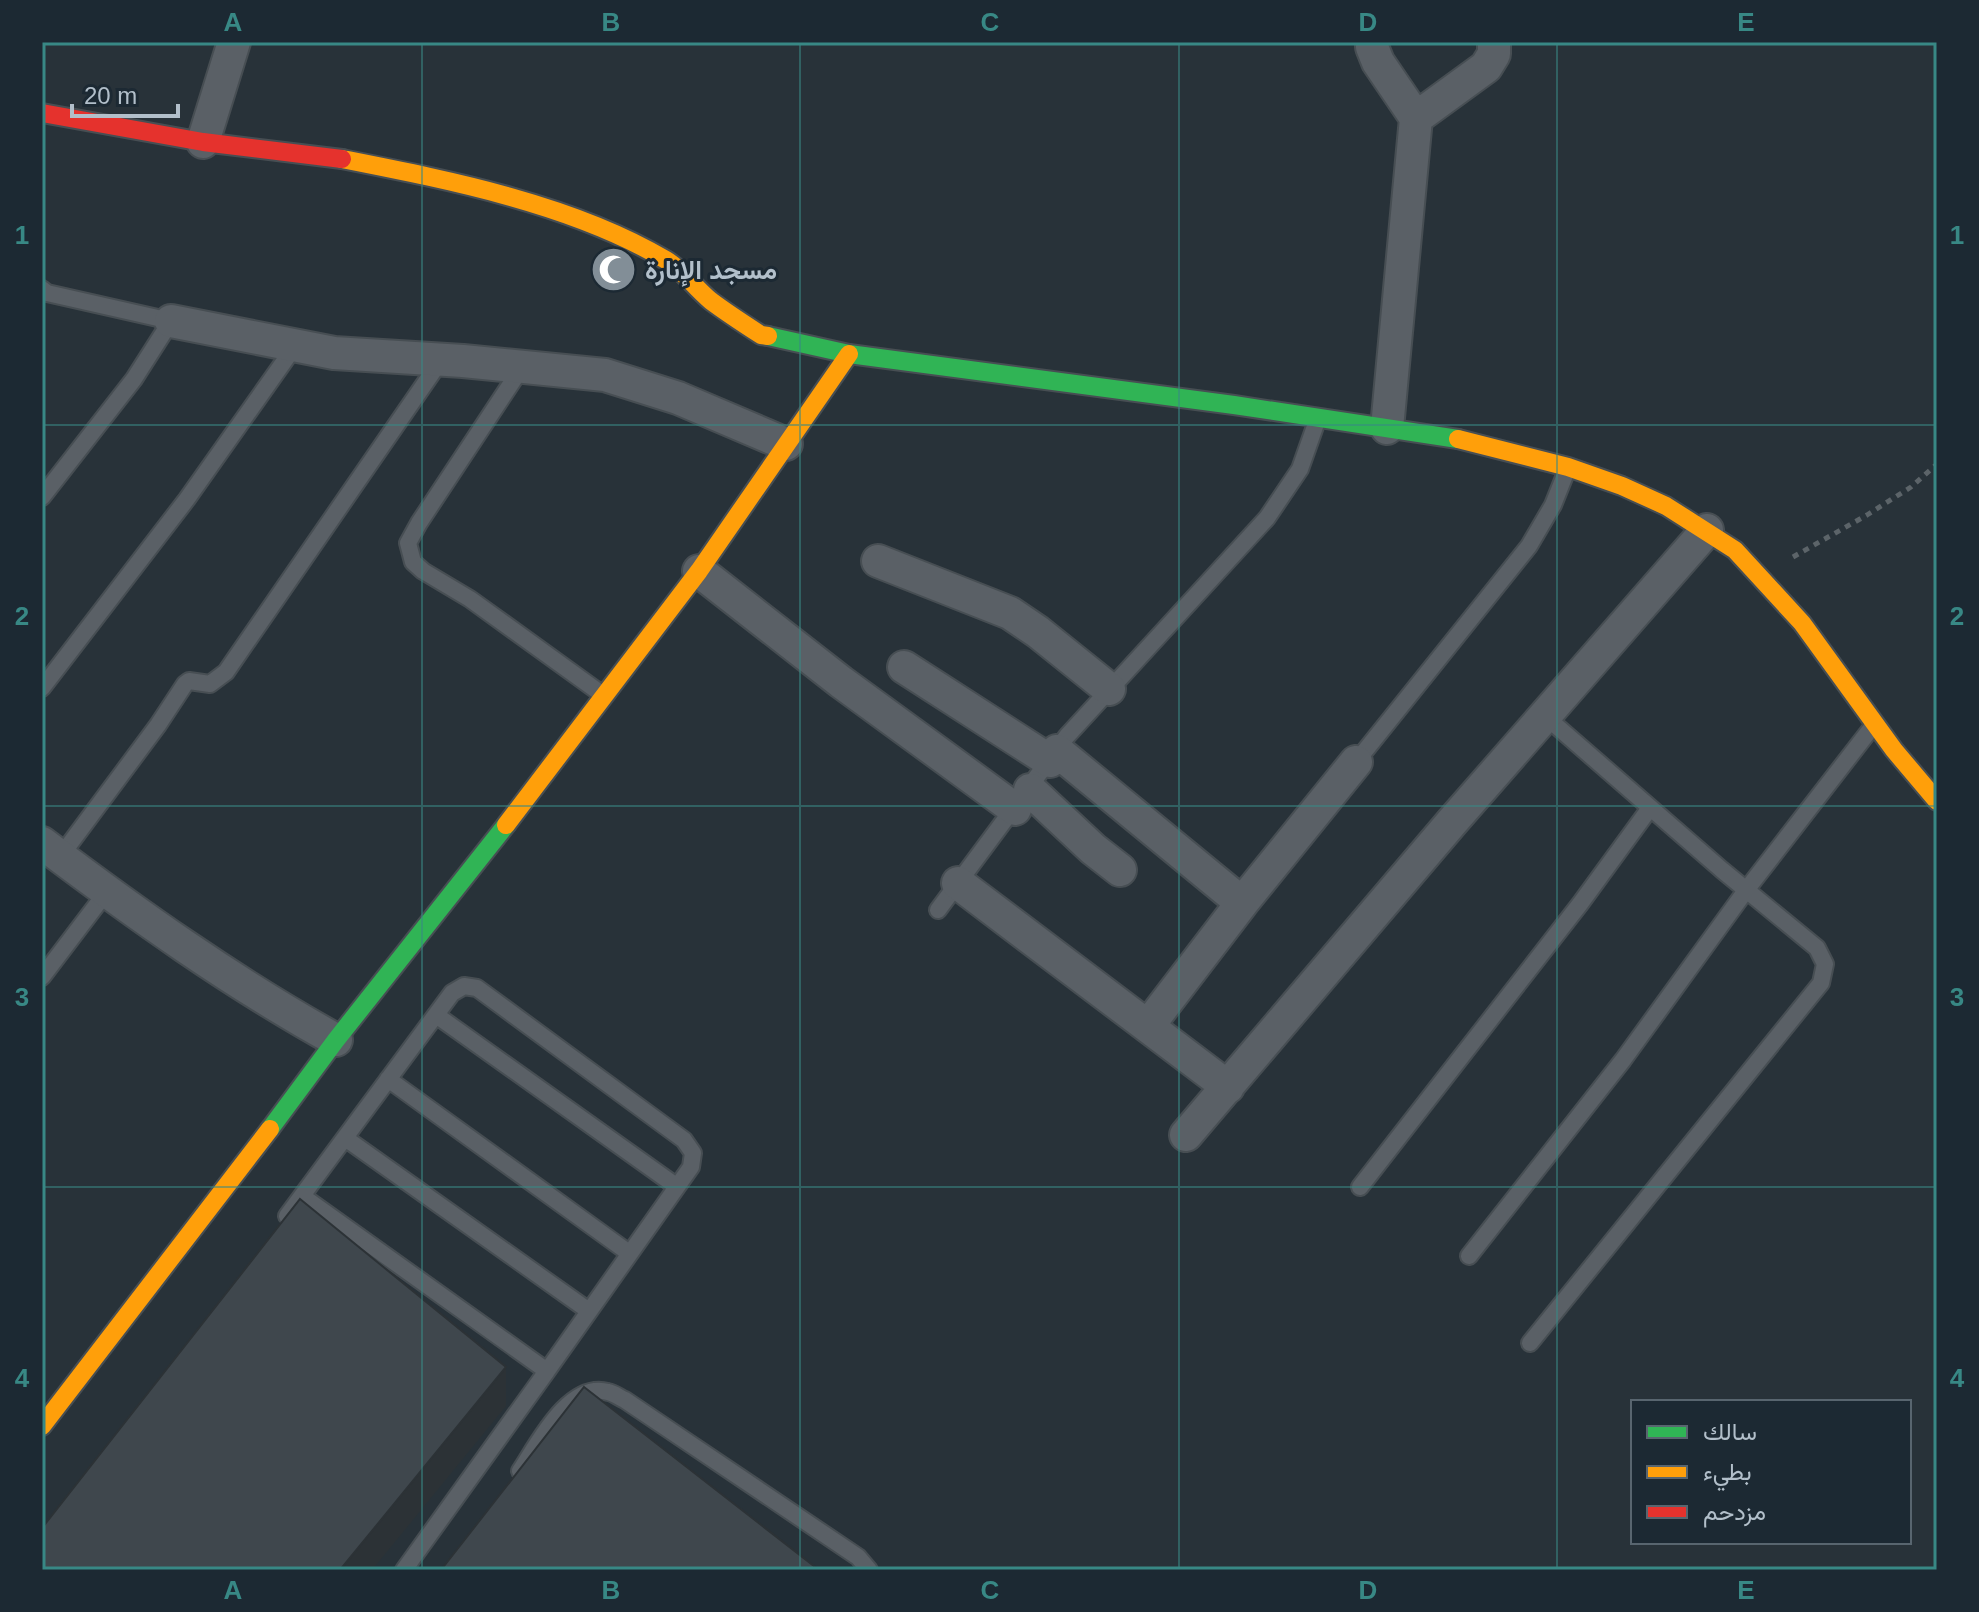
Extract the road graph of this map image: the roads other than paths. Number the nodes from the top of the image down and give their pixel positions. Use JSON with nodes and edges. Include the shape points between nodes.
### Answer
{"nodes":[{"id":1,"x":234,"y":42,"type":"edge"},
{"id":2,"x":1373,"y":42,"type":"edge"},
{"id":3,"x":1494,"y":42,"type":"edge"},
{"id":4,"x":42,"y":113,"type":"edge"},
{"id":5,"x":1416,"y":118,"type":"junction"},
{"id":6,"x":203,"y":142,"type":"junction"},
{"id":7,"x":44,"y":293,"type":"edge"},
{"id":8,"x":171,"y":321,"type":"junction"},
{"id":9,"x":295,"y":346,"type":"junction"},
{"id":10,"x":849,"y":354,"type":"junction"},
{"id":11,"x":441,"y":360,"type":"junction"},
{"id":12,"x":522,"y":367,"type":"junction"},
{"id":13,"x":1318,"y":417,"type":"junction"},
{"id":14,"x":1387,"y":428,"type":"junction"},
{"id":15,"x":786,"y":444,"type":"junction"},
{"id":16,"x":1568,"y":467,"type":"junction"},
{"id":17,"x":42,"y":497,"type":"edge"},
{"id":18,"x":1707,"y":530,"type":"junction"},
{"id":19,"x":878,"y":561,"type":"dead end"},
{"id":20,"x":699,"y":571,"type":"junction"},
{"id":21,"x":904,"y":667,"type":"dead end"},
{"id":22,"x":42,"y":688,"type":"edge"},
{"id":23,"x":1109,"y":689,"type":"junction"},
{"id":24,"x":605,"y":696,"type":"junction"},
{"id":25,"x":1545,"y":716,"type":"junction"},
{"id":26,"x":1875,"y":724,"type":"junction"},
{"id":27,"x":1053,"y":756,"type":"junction"},
{"id":28,"x":1356,"y":762,"type":"joint"},
{"id":29,"x":1022,"y":800,"type":"junction"},
{"id":30,"x":1937,"y":801,"type":"edge"},
{"id":31,"x":1650,"y":808,"type":"junction"},
{"id":32,"x":51,"y":850,"type":"edge"},
{"id":33,"x":1120,"y":870,"type":"dead end"},
{"id":34,"x":958,"y":883,"type":"junction"},
{"id":35,"x":1747,"y":889,"type":"junction"},
{"id":36,"x":108,"y":890,"type":"junction"},
{"id":37,"x":1242,"y":903,"type":"junction"},
{"id":38,"x":938,"y":910,"type":"dead end"},
{"id":39,"x":42,"y":977,"type":"edge"},
{"id":40,"x":436,"y":1015,"type":"junction"},
{"id":41,"x":1148,"y":1026,"type":"junction"},
{"id":42,"x":336,"y":1040,"type":"junction"},
{"id":43,"x":388,"y":1079,"type":"junction"},
{"id":44,"x":1228,"y":1087,"type":"junction"},
{"id":45,"x":1186,"y":1135,"type":"dead end"},
{"id":46,"x":345,"y":1138,"type":"junction"},
{"id":47,"x":676,"y":1186,"type":"junction"},
{"id":48,"x":1360,"y":1187,"type":"dead end"},
{"id":49,"x":302,"y":1196,"type":"junction"},
{"id":50,"x":274,"y":1234,"type":"edge"},
{"id":51,"x":629,"y":1253,"type":"junction"},
{"id":52,"x":1469,"y":1256,"type":"dead end"},
{"id":53,"x":589,"y":1311,"type":"junction"},
{"id":54,"x":1530,"y":1343,"type":"dead end"},
{"id":55,"x":547,"y":1371,"type":"junction"},
{"id":56,"x":42,"y":1426,"type":"edge"},
{"id":57,"x":512,"y":1481,"type":"edge"},
{"id":58,"x":404,"y":1570,"type":"edge"},
{"id":59,"x":869,"y":1570,"type":"edge"}],
"edges":[{"from":1,"to":6,"type":"street"},
{"from":2,"to":5,"type":"street","via":[[1378,62]]},
{"from":3,"to":5,"type":"street","via":[[1486,67]]},
{"from":4,"to":6,"type":"street"},
{"from":5,"to":14,"type":"street"},
{"from":6,"to":10,"type":"street","via":[[339,158],[545,208],[668,261],[710,300],[761,335]]},
{"from":7,"to":8,"type":"lane"},
{"from":8,"to":9,"type":"street"},
{"from":8,"to":17,"type":"lane","via":[[134,379]]},
{"from":9,"to":11,"type":"street"},
{"from":9,"to":22,"type":"lane"},
{"from":10,"to":13,"type":"street"},
{"from":10,"to":15,"type":"street"},
{"from":11,"to":12,"type":"street"},
{"from":11,"to":32,"type":"lane","via":[[226,672],[210,684],[185,684],[158,725]]},
{"from":12,"to":15,"type":"street","via":[[605,375],[678,398]]},
{"from":12,"to":24,"type":"lane","via":[[408,543],[413,562],[423,571]]},
{"from":13,"to":14,"type":"street"},
{"from":13,"to":23,"type":"lane","via":[[1300,469],[1275,508]]},
{"from":14,"to":16,"type":"street","via":[[1469,441]]},
{"from":15,"to":20,"type":"street"},
{"from":16,"to":18,"type":"street","via":[[1622,486]]},
{"from":16,"to":28,"type":"lane","via":[[1529,546]]},
{"from":18,"to":25,"type":"street"},
{"from":18,"to":26,"type":"street","via":[[1735,550],[1802,623]]},
{"from":19,"to":23,"type":"street","via":[[1010,613]]},
{"from":20,"to":24,"type":"street"},
{"from":20,"to":29,"type":"street","via":[[841,682]]},
{"from":21,"to":27,"type":"street"},
{"from":23,"to":27,"type":"lane"},
{"from":24,"to":42,"type":"street"},
{"from":25,"to":31,"type":"lane"},
{"from":25,"to":44,"type":"street"},
{"from":26,"to":30,"type":"street"},
{"from":26,"to":35,"type":"lane"},
{"from":27,"to":29,"type":"lane"},
{"from":27,"to":37,"type":"street"},
{"from":28,"to":37,"type":"street"},
{"from":29,"to":33,"type":"street"},
{"from":29,"to":34,"type":"lane"},
{"from":31,"to":35,"type":"lane"},
{"from":31,"to":48,"type":"lane"},
{"from":32,"to":36,"type":"street"},
{"from":34,"to":38,"type":"lane"},
{"from":34,"to":41,"type":"street"},
{"from":35,"to":52,"type":"lane","via":[[1623,1060]]},
{"from":35,"to":54,"type":"lane","via":[[1817,948],[1825,964],[1821,983]]},
{"from":36,"to":39,"type":"lane"},
{"from":36,"to":42,"type":"street","via":[[260,995]]},
{"from":37,"to":41,"type":"street"},
{"from":40,"to":43,"type":"lane"},
{"from":40,"to":47,"type":"lane"},
{"from":40,"to":47,"type":"lane","via":[[452,993],[464,986],[477,988],[684,1140],[693,1153],[691,1167]]},
{"from":41,"to":44,"type":"street"},
{"from":42,"to":56,"type":"street"},
{"from":43,"to":46,"type":"lane"},
{"from":43,"to":51,"type":"lane"},
{"from":44,"to":45,"type":"street"},
{"from":46,"to":49,"type":"lane"},
{"from":46,"to":53,"type":"lane"},
{"from":47,"to":51,"type":"lane"},
{"from":49,"to":50,"type":"lane"},
{"from":49,"to":55,"type":"lane"},
{"from":51,"to":53,"type":"lane"},
{"from":53,"to":55,"type":"lane"},
{"from":55,"to":58,"type":"lane"},
{"from":57,"to":59,"type":"lane","via":[[570,1401],[587,1392],[607,1391],[858,1557]]}]}
